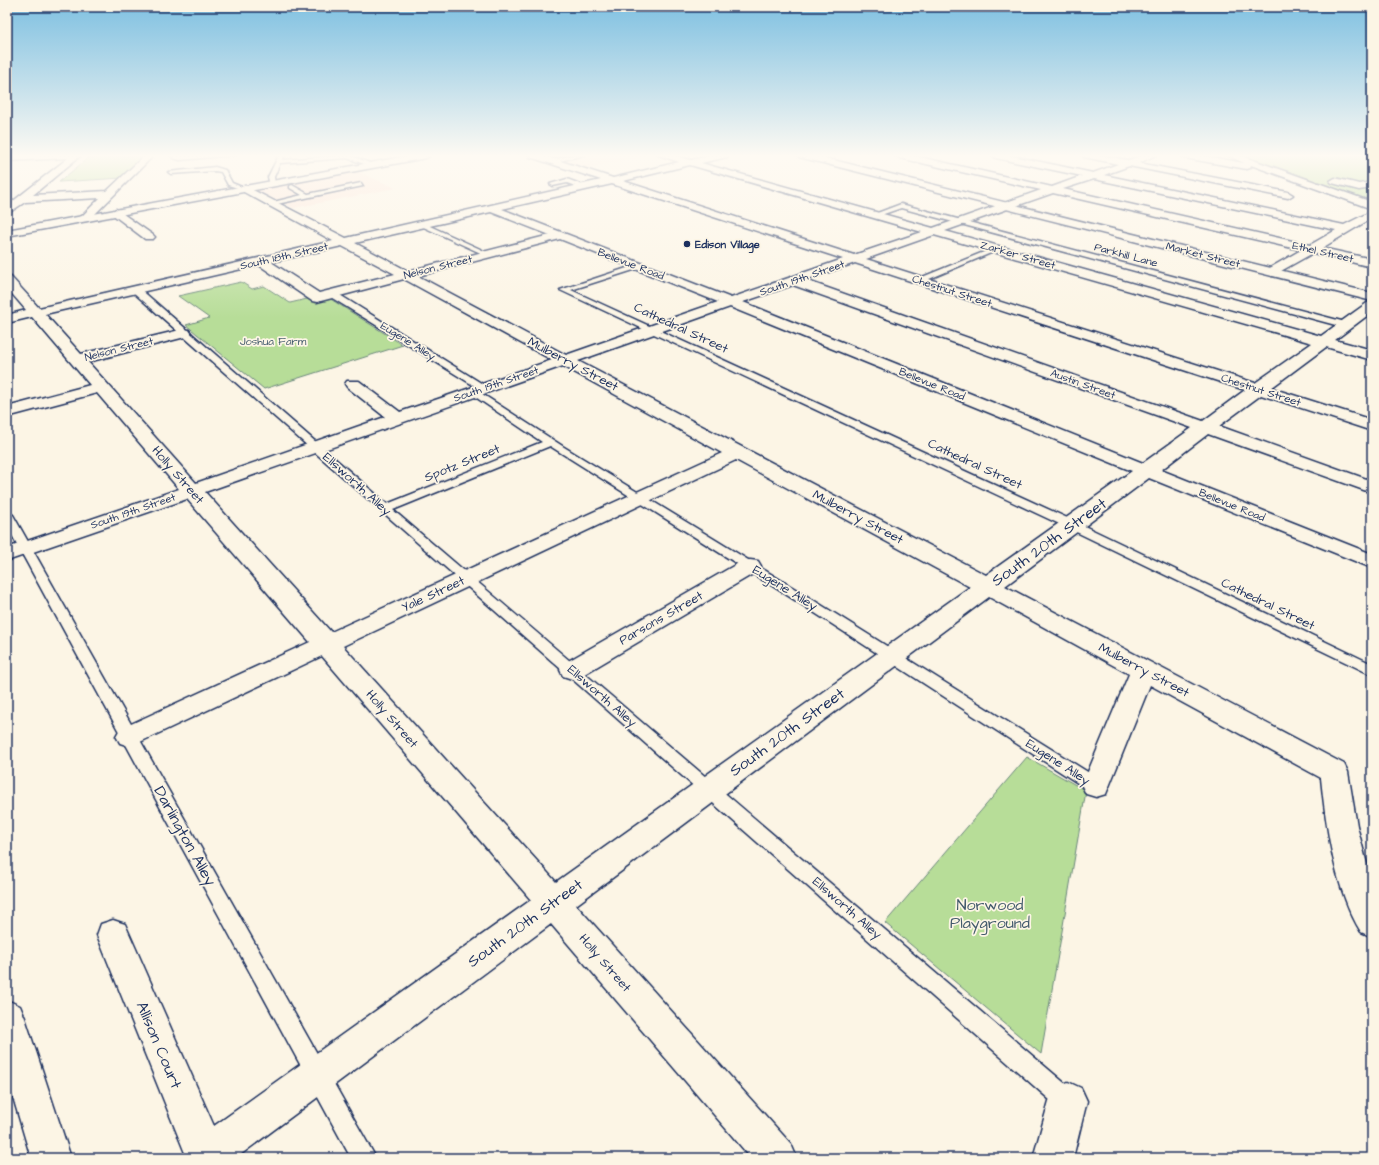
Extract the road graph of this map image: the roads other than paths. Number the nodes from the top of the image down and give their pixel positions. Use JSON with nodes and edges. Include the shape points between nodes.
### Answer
{"nodes":[{"id":1,"x":94,"y":209,"type":"edge"},
{"id":2,"x":131,"y":209,"type":"edge"},
{"id":3,"x":296,"y":209,"type":"edge"},
{"id":4,"x":485,"y":209,"type":"edge"},
{"id":5,"x":494,"y":209,"type":"edge"},
{"id":6,"x":700,"y":209,"type":"edge"},
{"id":7,"x":855,"y":209,"type":"edge"},
{"id":8,"x":891,"y":209,"type":"edge"},
{"id":9,"x":913,"y":209,"type":"edge"},
{"id":10,"x":997,"y":209,"type":"edge"},
{"id":11,"x":1021,"y":209,"type":"edge"},
{"id":12,"x":1138,"y":209,"type":"edge"},
{"id":13,"x":1253,"y":209,"type":"edge"},
{"id":14,"x":1256,"y":210,"type":"joint"},
{"id":15,"x":116,"y":212,"type":"junction"},
{"id":16,"x":1372,"y":214,"type":"edge"},
{"id":17,"x":875,"y":215,"type":"junction"},
{"id":18,"x":85,"y":218,"type":"junction"},
{"id":19,"x":960,"y":222,"type":"junction"},
{"id":20,"x":421,"y":224,"type":"junction"},
{"id":21,"x":1346,"y":229,"type":"junction"},
{"id":22,"x":934,"y":231,"type":"junction"},
{"id":23,"x":7,"y":233,"type":"edge"},
{"id":24,"x":558,"y":236,"type":"junction"},
{"id":25,"x":149,"y":237,"type":"dead end"},
{"id":26,"x":345,"y":242,"type":"junction"},
{"id":27,"x":996,"y":249,"type":"junction"},
{"id":28,"x":1311,"y":249,"type":"junction"},
{"id":29,"x":487,"y":254,"type":"junction"},
{"id":30,"x":855,"y":259,"type":"junction"},
{"id":31,"x":261,"y":261,"type":"junction"},
{"id":32,"x":1372,"y":263,"type":"edge"},
{"id":33,"x":640,"y":267,"type":"junction"},
{"id":34,"x":1272,"y":272,"type":"junction"},
{"id":35,"x":407,"y":275,"type":"junction"},
{"id":36,"x":7,"y":280,"type":"edge"},
{"id":37,"x":919,"y":280,"type":"junction"},
{"id":38,"x":795,"y":281,"type":"junction"},
{"id":39,"x":136,"y":290,"type":"junction"},
{"id":40,"x":332,"y":294,"type":"junction"},
{"id":41,"x":1372,"y":297,"type":"edge"},
{"id":42,"x":730,"y":302,"type":"junction"},
{"id":43,"x":1372,"y":306,"type":"edge"},
{"id":44,"x":36,"y":313,"type":"junction"},
{"id":45,"x":7,"y":319,"type":"edge"},
{"id":46,"x":1346,"y":325,"type":"junction"},
{"id":47,"x":652,"y":330,"type":"junction"},
{"id":48,"x":184,"y":333,"type":"junction"},
{"id":49,"x":1324,"y":341,"type":"junction"},
{"id":50,"x":1372,"y":355,"type":"edge"},
{"id":51,"x":77,"y":360,"type":"junction"},
{"id":52,"x":565,"y":360,"type":"junction"},
{"id":53,"x":354,"y":384,"type":"dead end"},
{"id":54,"x":100,"y":387,"type":"junction"},
{"id":55,"x":478,"y":390,"type":"junction"},
{"id":56,"x":1258,"y":390,"type":"junction"},
{"id":57,"x":7,"y":412,"type":"edge"},
{"id":58,"x":398,"y":419,"type":"junction"},
{"id":59,"x":1372,"y":426,"type":"edge"},
{"id":60,"x":1205,"y":428,"type":"junction"},
{"id":61,"x":549,"y":443,"type":"junction"},
{"id":62,"x":316,"y":447,"type":"junction"},
{"id":63,"x":736,"y":453,"type":"junction"},
{"id":64,"x":1147,"y":471,"type":"junction"},
{"id":65,"x":1372,"y":487,"type":"edge"},
{"id":66,"x":192,"y":490,"type":"junction"},
{"id":67,"x":640,"y":497,"type":"junction"},
{"id":68,"x":385,"y":509,"type":"junction"},
{"id":69,"x":7,"y":515,"type":"edge"},
{"id":70,"x":1072,"y":525,"type":"junction"},
{"id":71,"x":26,"y":548,"type":"junction"},
{"id":72,"x":7,"y":555,"type":"edge"},
{"id":73,"x":1372,"y":562,"type":"edge"},
{"id":74,"x":750,"y":566,"type":"junction"},
{"id":75,"x":467,"y":578,"type":"junction"},
{"id":76,"x":988,"y":586,"type":"junction"},
{"id":77,"x":326,"y":644,"type":"junction"},
{"id":78,"x":893,"y":656,"type":"junction"},
{"id":79,"x":572,"y":670,"type":"junction"},
{"id":80,"x":1143,"y":670,"type":"junction"},
{"id":81,"x":1372,"y":670,"type":"edge"},
{"id":82,"x":129,"y":736,"type":"junction"},
{"id":83,"x":1096,"y":786,"type":"joint"},
{"id":84,"x":709,"y":789,"type":"junction"},
{"id":85,"x":553,"y":903,"type":"junction"},
{"id":86,"x":1372,"y":922,"type":"edge"},
{"id":87,"x":113,"y":935,"type":"dead end"},
{"id":88,"x":7,"y":1018,"type":"edge"},
{"id":89,"x":318,"y":1074,"type":"junction"},
{"id":90,"x":1068,"y":1101,"type":"joint"},
{"id":91,"x":204,"y":1157,"type":"edge"},
{"id":92,"x":51,"y":1158,"type":"edge"},
{"id":93,"x":364,"y":1158,"type":"edge"},
{"id":94,"x":776,"y":1158,"type":"edge"},
{"id":95,"x":1053,"y":1158,"type":"edge"}],
"edges":[{"from":1,"to":18,"type":"street"},
{"from":2,"to":15,"type":"street"},
{"from":3,"to":26,"type":"street","name":"Mulberry Street"},
{"from":4,"to":20,"type":"street","name":"South 18th Street"},
{"from":5,"to":24,"type":"street","name":"Bellevue Road"},
{"from":6,"to":30,"type":"street","name":"Chestnut Street"},
{"from":7,"to":17,"type":"street","name":"Zarker Street"},
{"from":8,"to":17,"type":"lane","name":"Parkhill Lane"},
{"from":9,"to":19,"type":"lane","name":"Parkhill Lane"},
{"from":10,"to":19,"type":"street","name":"South 19th Street"},
{"from":11,"to":34,"type":"street","name":"Market Street"},
{"from":12,"to":28,"type":"street","name":"Ethel Street"},
{"from":13,"to":14,"type":"street"},
{"from":14,"to":21,"type":"street"},
{"from":15,"to":18,"type":"street"},
{"from":15,"to":25,"type":"street"},
{"from":16,"to":21,"type":"street"},
{"from":17,"to":22,"type":"street","name":"Zarker Street"},
{"from":18,"to":23,"type":"street"},
{"from":19,"to":22,"type":"street","name":"South 19th Street"},
{"from":19,"to":46,"type":"lane","name":"Parkhill Lane"},
{"from":20,"to":26,"type":"street","name":"South 18th Street"},
{"from":20,"to":29,"type":"lane"},
{"from":21,"to":28,"type":"street"},
{"from":22,"to":27,"type":"street","name":"Zarker Street"},
{"from":22,"to":30,"type":"street","name":"South 19th Street"},
{"from":24,"to":29,"type":"street","name":"Nelson Street"},
{"from":24,"to":33,"type":"street","name":"Bellevue Road"},
{"from":26,"to":31,"type":"street","name":"South 18th Street"},
{"from":26,"to":35,"type":"street","name":"Mulberry Street"},
{"from":27,"to":37,"type":"lane"},
{"from":27,"to":49,"type":"street","name":"Zarker Street"},
{"from":28,"to":32,"type":"street","name":"Ethel Street"},
{"from":28,"to":34,"type":"street"},
{"from":29,"to":35,"type":"street","name":"Nelson Street"},
{"from":30,"to":37,"type":"street","name":"Chestnut Street"},
{"from":30,"to":38,"type":"street","name":"South 19th Street"},
{"from":31,"to":39,"type":"street","name":"South 18th Street"},
{"from":31,"to":40,"type":"street","name":"Nelson Street","via":[[317,298]]},
{"from":33,"to":42,"type":"street","name":"Bellevue Road"},
{"from":33,"to":47,"type":"lane","name":"Cathedral Street","via":[[564,290]]},
{"from":34,"to":41,"type":"street","name":"Market Street"},
{"from":35,"to":40,"type":"street","name":"Nelson Street"},
{"from":35,"to":52,"type":"street","name":"Mulberry Street"},
{"from":36,"to":44,"type":"street","name":"Holly Street"},
{"from":37,"to":56,"type":"street","name":"Chestnut Street"},
{"from":38,"to":42,"type":"street","name":"South 19th Street"},
{"from":38,"to":60,"type":"street","name":"Austin Street"},
{"from":39,"to":44,"type":"street","name":"South 18th Street"},
{"from":39,"to":48,"type":"lane","name":"Ellsworth Alley"},
{"from":40,"to":55,"type":"lane","name":"Eugene Alley"},
{"from":42,"to":47,"type":"street","name":"South 19th Street"},
{"from":42,"to":64,"type":"street","name":"Bellevue Road"},
{"from":43,"to":46,"type":"street","name":"South 20th Street"},
{"from":44,"to":45,"type":"street","name":"South 18th Street"},
{"from":44,"to":51,"type":"street","name":"Holly Street"},
{"from":46,"to":49,"type":"street","name":"South 20th Street"},
{"from":47,"to":52,"type":"street","name":"South 19th Street"},
{"from":47,"to":70,"type":"lane","name":"Cathedral Street"},
{"from":48,"to":51,"type":"street","name":"Nelson Street"},
{"from":48,"to":62,"type":"lane","name":"Ellsworth Alley"},
{"from":49,"to":50,"type":"street","name":"Zarker Street"},
{"from":49,"to":56,"type":"street","name":"South 20th Street"},
{"from":51,"to":54,"type":"street","name":"Holly Street"},
{"from":52,"to":55,"type":"street","name":"South 19th Street"},
{"from":52,"to":63,"type":"street","name":"Mulberry Street"},
{"from":53,"to":58,"type":"street"},
{"from":54,"to":57,"type":"street"},
{"from":54,"to":66,"type":"street","name":"Holly Street"},
{"from":55,"to":58,"type":"street","name":"South 19th Street"},
{"from":55,"to":61,"type":"lane","name":"Eugene Alley"},
{"from":56,"to":59,"type":"street","name":"Chestnut Street"},
{"from":56,"to":60,"type":"street","name":"South 20th Street"},
{"from":58,"to":62,"type":"street","name":"South 19th Street"},
{"from":60,"to":64,"type":"street","name":"South 20th Street"},
{"from":60,"to":65,"type":"street","name":"Austin Street"},
{"from":61,"to":67,"type":"lane","name":"Eugene Alley"},
{"from":61,"to":68,"type":"lane","name":"Spotz Street"},
{"from":62,"to":66,"type":"street","name":"South 19th Street"},
{"from":62,"to":68,"type":"lane","name":"Ellsworth Alley"},
{"from":63,"to":67,"type":"street","name":"Yale Street"},
{"from":63,"to":76,"type":"street","name":"Mulberry Street"},
{"from":64,"to":70,"type":"street","name":"South 20th Street"},
{"from":64,"to":73,"type":"street","name":"Bellevue Road"},
{"from":66,"to":71,"type":"street","name":"South 19th Street"},
{"from":66,"to":77,"type":"street","name":"Holly Street"},
{"from":67,"to":74,"type":"lane","name":"Eugene Alley"},
{"from":67,"to":75,"type":"street","name":"Yale Street"},
{"from":68,"to":75,"type":"lane","name":"Ellsworth Alley"},
{"from":69,"to":71,"type":"lane","name":"Darlington Alley"},
{"from":70,"to":76,"type":"street","name":"South 20th Street"},
{"from":70,"to":81,"type":"lane","name":"Cathedral Street"},
{"from":71,"to":72,"type":"street","name":"South 19th Street"},
{"from":71,"to":82,"type":"lane","name":"Darlington Alley"},
{"from":74,"to":78,"type":"lane","name":"Eugene Alley"},
{"from":74,"to":79,"type":"street","name":"Parsons Street"},
{"from":75,"to":77,"type":"street","name":"Yale Street"},
{"from":75,"to":79,"type":"lane","name":"Ellsworth Alley"},
{"from":76,"to":78,"type":"street","name":"South 20th Street"},
{"from":76,"to":80,"type":"street","name":"Mulberry Street"},
{"from":77,"to":82,"type":"street","name":"Yale Street"},
{"from":77,"to":85,"type":"street","name":"Holly Street"},
{"from":78,"to":83,"type":"lane","name":"Eugene Alley"},
{"from":78,"to":84,"type":"street","name":"South 20th Street"},
{"from":79,"to":84,"type":"lane","name":"Ellsworth Alley"},
{"from":80,"to":83,"type":"street"},
{"from":80,"to":86,"type":"street","name":"Mulberry Street","via":[[1334,772],[1346,845],[1365,911]]},
{"from":82,"to":89,"type":"lane","name":"Darlington Alley"},
{"from":84,"to":85,"type":"street","name":"South 20th Street"},
{"from":84,"to":90,"type":"lane","name":"Ellsworth Alley"},
{"from":85,"to":89,"type":"street","name":"South 20th Street"},
{"from":85,"to":94,"type":"street","name":"Holly Street"},
{"from":87,"to":91,"type":"street","name":"Allison Court"},
{"from":88,"to":92,"type":"street"},
{"from":89,"to":91,"type":"street","name":"South 20th Street"},
{"from":89,"to":93,"type":"lane","name":"Darlington Alley"},
{"from":90,"to":95,"type":"street"}]}
